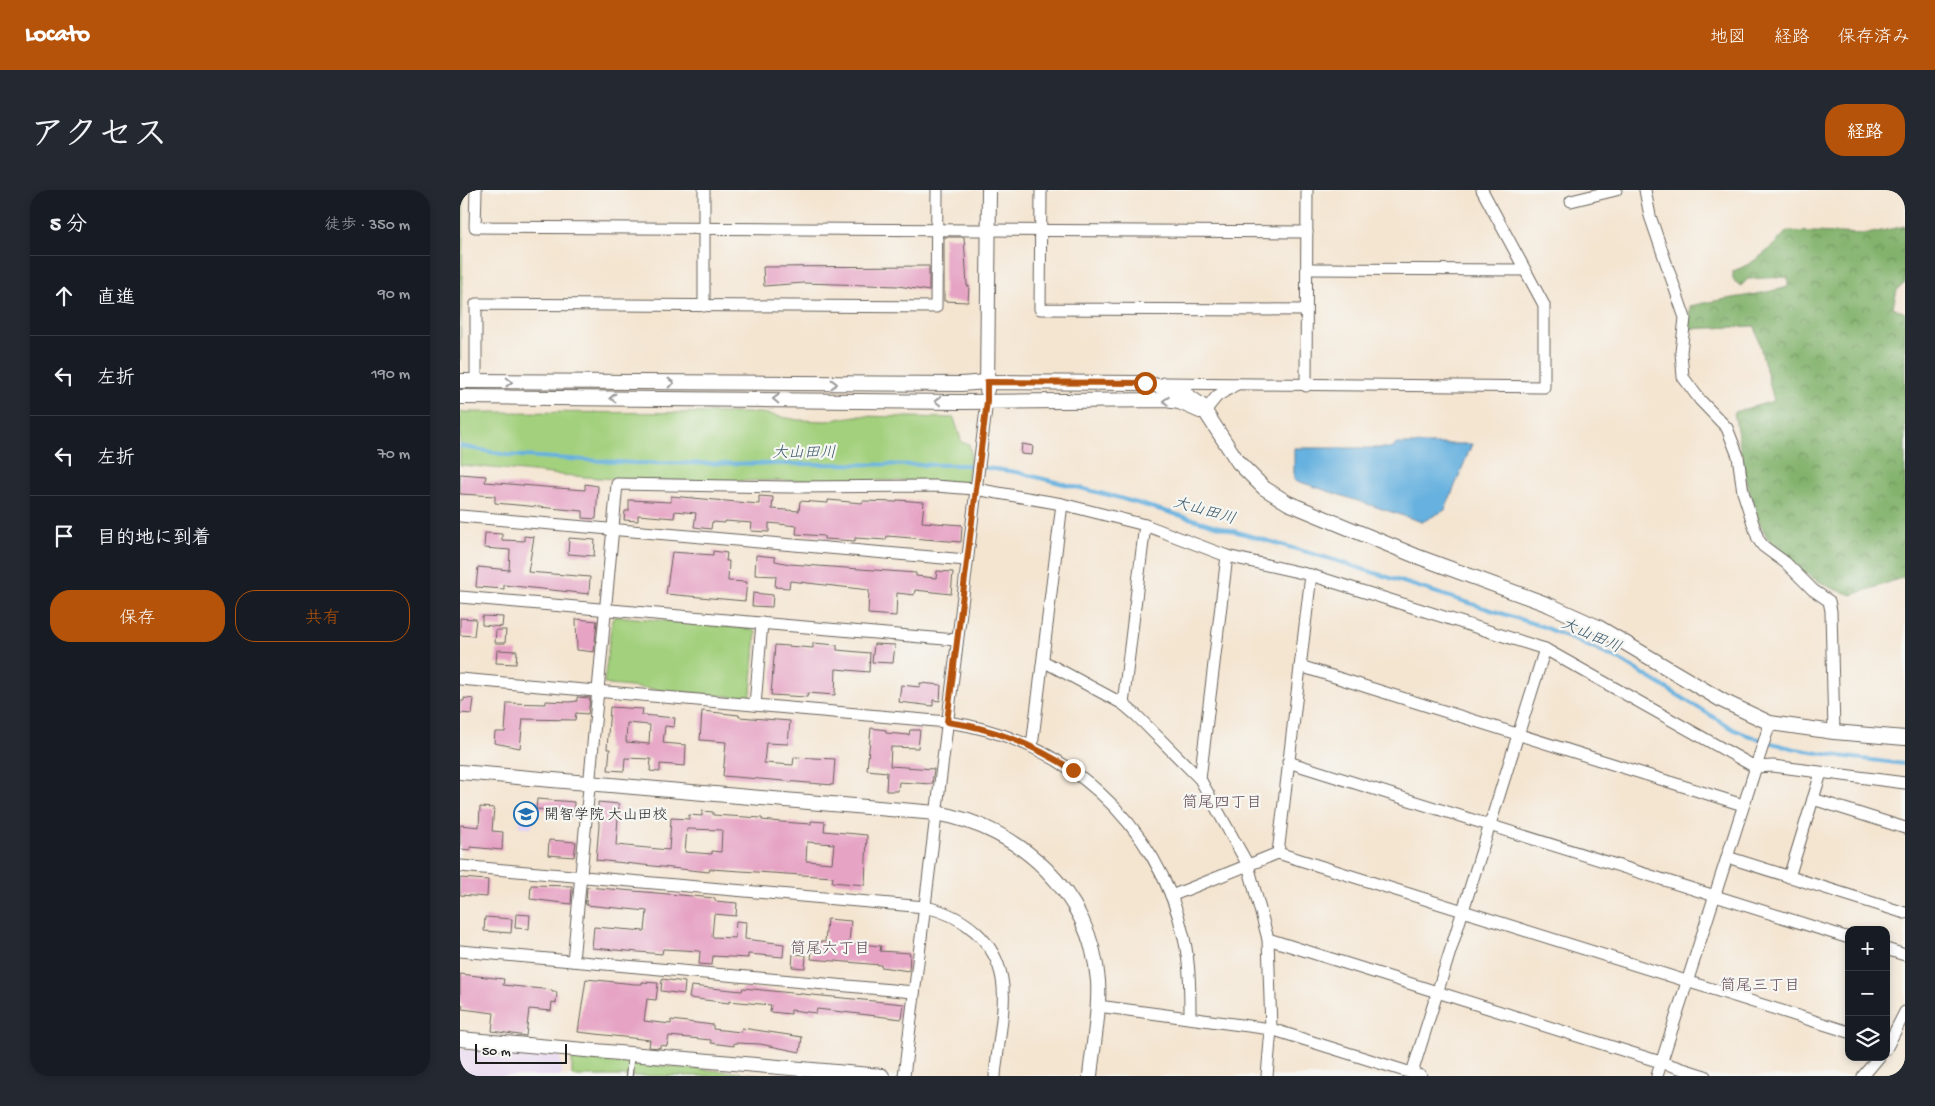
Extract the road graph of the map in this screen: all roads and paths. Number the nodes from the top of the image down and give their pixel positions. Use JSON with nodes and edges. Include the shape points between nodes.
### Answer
{"nodes":[{"id":1,"x":476,"y":190,"type":"edge"},
{"id":2,"x":704,"y":190,"type":"edge"},
{"id":3,"x":937,"y":190,"type":"edge"},
{"id":4,"x":989,"y":190,"type":"edge"},
{"id":5,"x":1041,"y":190,"type":"edge"},
{"id":6,"x":1307,"y":190,"type":"edge"},
{"id":7,"x":1482,"y":190,"type":"edge"},
{"id":8,"x":1616,"y":190,"type":"edge"},
{"id":9,"x":1645,"y":190,"type":"edge"},
{"id":10,"x":1571,"y":201,"type":"dead end"},
{"id":11,"x":704,"y":228,"type":"junction"},
{"id":12,"x":937,"y":230,"type":"junction"},
{"id":13,"x":988,"y":231,"type":"junction"},
{"id":14,"x":1041,"y":232,"type":"junction"},
{"id":15,"x":1306,"y":232,"type":"junction"},
{"id":16,"x":1307,"y":269,"type":"junction"},
{"id":17,"x":1525,"y":270,"type":"junction"},
{"id":18,"x":704,"y":306,"type":"junction"},
{"id":19,"x":1306,"y":310,"type":"junction"},
{"id":20,"x":460,"y":381,"type":"edge"},
{"id":21,"x":476,"y":381,"type":"junction"},
{"id":22,"x":987,"y":382,"type":"junction"},
{"id":23,"x":1145,"y":383,"type":"junction"},
{"id":24,"x":1239,"y":384,"type":"junction"},
{"id":25,"x":1306,"y":386,"type":"junction"},
{"id":26,"x":460,"y":397,"type":"edge"},
{"id":27,"x":987,"y":401,"type":"junction"},
{"id":28,"x":1208,"y":414,"type":"junction"},
{"id":29,"x":975,"y":489,"type":"junction"},
{"id":30,"x":1062,"y":504,"type":"junction"},
{"id":31,"x":460,"y":516,"type":"edge"},
{"id":32,"x":1145,"y":526,"type":"junction"},
{"id":33,"x":614,"y":528,"type":"junction"},
{"id":34,"x":1227,"y":556,"type":"junction"},
{"id":35,"x":966,"y":560,"type":"junction"},
{"id":36,"x":1311,"y":575,"type":"junction"},
{"id":37,"x":460,"y":597,"type":"edge"},
{"id":38,"x":606,"y":610,"type":"junction"},
{"id":39,"x":762,"y":623,"type":"junction"},
{"id":40,"x":956,"y":640,"type":"junction"},
{"id":41,"x":1545,"y":649,"type":"junction"},
{"id":42,"x":1043,"y":661,"type":"junction"},
{"id":43,"x":1300,"y":666,"type":"junction"},
{"id":44,"x":460,"y":679,"type":"edge"},
{"id":45,"x":598,"y":691,"type":"junction"},
{"id":46,"x":1123,"y":704,"type":"junction"},
{"id":47,"x":755,"y":705,"type":"junction"},
{"id":48,"x":947,"y":722,"type":"junction"},
{"id":49,"x":1770,"y":723,"type":"junction"},
{"id":50,"x":1834,"y":732,"type":"junction"},
{"id":51,"x":1518,"y":735,"type":"junction"},
{"id":52,"x":1905,"y":738,"type":"edge"},
{"id":53,"x":1032,"y":746,"type":"junction"},
{"id":54,"x":1288,"y":762,"type":"junction"},
{"id":55,"x":1757,"y":762,"type":"junction"},
{"id":56,"x":460,"y":772,"type":"edge"},
{"id":57,"x":1821,"y":773,"type":"junction"},
{"id":58,"x":1200,"y":779,"type":"junction"},
{"id":59,"x":590,"y":783,"type":"junction"},
{"id":60,"x":1905,"y":783,"type":"edge"},
{"id":61,"x":1813,"y":799,"type":"junction"},
{"id":62,"x":1743,"y":805,"type":"junction"},
{"id":63,"x":936,"y":813,"type":"junction"},
{"id":64,"x":1490,"y":825,"type":"junction"},
{"id":65,"x":1905,"y":828,"type":"edge"},
{"id":66,"x":1278,"y":853,"type":"junction"},
{"id":67,"x":1727,"y":857,"type":"junction"},
{"id":68,"x":1248,"y":865,"type":"junction"},
{"id":69,"x":460,"y":866,"type":"edge"},
{"id":70,"x":581,"y":877,"type":"junction"},
{"id":71,"x":1789,"y":877,"type":"junction"},
{"id":72,"x":1171,"y":896,"type":"junction"},
{"id":73,"x":1715,"y":896,"type":"junction"},
{"id":74,"x":925,"y":907,"type":"junction"},
{"id":75,"x":1464,"y":912,"type":"junction"},
{"id":76,"x":1905,"y":913,"type":"edge"},
{"id":77,"x":1845,"y":937,"type":"edge"},
{"id":78,"x":1268,"y":939,"type":"junction"},
{"id":79,"x":1890,"y":950,"type":"edge"},
{"id":80,"x":460,"y":951,"type":"edge"},
{"id":81,"x":1905,"y":955,"type":"edge"},
{"id":82,"x":573,"y":961,"type":"junction"},
{"id":83,"x":1688,"y":982,"type":"junction"},
{"id":84,"x":914,"y":992,"type":"junction"},
{"id":85,"x":1437,"y":993,"type":"junction"},
{"id":86,"x":1098,"y":1006,"type":"junction"},
{"id":87,"x":1905,"y":1012,"type":"edge"},
{"id":88,"x":1190,"y":1018,"type":"junction"},
{"id":89,"x":1271,"y":1029,"type":"junction"},
{"id":90,"x":1845,"y":1031,"type":"edge"},
{"id":91,"x":460,"y":1039,"type":"edge"},
{"id":92,"x":1890,"y":1042,"type":"edge"},
{"id":93,"x":631,"y":1054,"type":"junction"},
{"id":94,"x":1876,"y":1061,"type":"edge"},
{"id":95,"x":1662,"y":1062,"type":"junction"},
{"id":96,"x":1416,"y":1075,"type":"edge"},
{"id":97,"x":629,"y":1076,"type":"edge"},
{"id":98,"x":882,"y":1076,"type":"edge"},
{"id":99,"x":904,"y":1076,"type":"edge"},
{"id":100,"x":994,"y":1076,"type":"edge"},
{"id":101,"x":1090,"y":1076,"type":"edge"},
{"id":102,"x":1267,"y":1076,"type":"edge"},
{"id":103,"x":1657,"y":1076,"type":"edge"},
{"id":104,"x":1705,"y":1076,"type":"edge"},
{"id":105,"x":1863,"y":1076,"type":"edge"}],
"edges":[{"from":1,"to":11,"type":"street","via":[[476,227]]},
{"from":2,"to":11,"type":"street"},
{"from":3,"to":12,"type":"street"},
{"from":4,"to":13,"type":"street"},
{"from":5,"to":14,"type":"street"},
{"from":6,"to":15,"type":"street"},
{"from":7,"to":17,"type":"street"},
{"from":8,"to":10,"type":"street"},
{"from":9,"to":50,"type":"street","via":[[1650,216],[1684,318],[1683,377],[1727,428],[1738,456],[1743,492],[1758,539],[1828,601],[1831,611]]},
{"from":11,"to":12,"type":"street"},
{"from":11,"to":18,"type":"street"},
{"from":12,"to":13,"type":"street"},
{"from":12,"to":18,"type":"street","via":[[936,308]]},
{"from":13,"to":14,"type":"street"},
{"from":13,"to":22,"type":"street"},
{"from":14,"to":15,"type":"street"},
{"from":14,"to":19,"type":"street","via":[[1040,310]]},
{"from":15,"to":16,"type":"street"},
{"from":16,"to":17,"type":"street"},
{"from":16,"to":19,"type":"street"},
{"from":17,"to":25,"type":"street","via":[[1544,305],[1544,387]]},
{"from":18,"to":21,"type":"street","via":[[476,304]]},
{"from":19,"to":25,"type":"street"},
{"from":20,"to":21,"type":"street"},
{"from":21,"to":22,"type":"street","one_way":true},
{"from":22,"to":23,"type":"street"},
{"from":22,"to":27,"type":"street"},
{"from":23,"to":24,"type":"street"},
{"from":23,"to":28,"type":"street","via":[[1181,392]]},
{"from":24,"to":25,"type":"street"},
{"from":24,"to":28,"type":"street","via":[[1217,396]]},
{"from":27,"to":26,"type":"street","one_way":true},
{"from":28,"to":27,"type":"street","one_way":true,"via":[[1166,400]]},
{"from":27,"to":29,"type":"street"},
{"from":28,"to":49,"type":"street","via":[[1238,462],[1264,488],[1288,503],[1598,627],[1723,701]]},
{"from":29,"to":30,"type":"street"},
{"from":29,"to":33,"type":"street","via":[[617,484]]},
{"from":29,"to":35,"type":"street"},
{"from":30,"to":32,"type":"street"},
{"from":30,"to":42,"type":"street"},
{"from":31,"to":33,"type":"street"},
{"from":32,"to":34,"type":"street"},
{"from":32,"to":46,"type":"street"},
{"from":33,"to":35,"type":"street"},
{"from":33,"to":38,"type":"street"},
{"from":34,"to":36,"type":"street"},
{"from":34,"to":58,"type":"street"},
{"from":35,"to":40,"type":"street"},
{"from":36,"to":41,"type":"street"},
{"from":36,"to":43,"type":"street"},
{"from":37,"to":38,"type":"street"},
{"from":38,"to":39,"type":"street"},
{"from":38,"to":45,"type":"street"},
{"from":39,"to":40,"type":"street"},
{"from":39,"to":47,"type":"street"},
{"from":40,"to":48,"type":"street"},
{"from":41,"to":51,"type":"street"},
{"from":41,"to":55,"type":"street"},
{"from":42,"to":46,"type":"street"},
{"from":42,"to":53,"type":"street"},
{"from":43,"to":51,"type":"street"},
{"from":43,"to":54,"type":"street"},
{"from":44,"to":45,"type":"street"},
{"from":45,"to":47,"type":"street"},
{"from":45,"to":59,"type":"street"},
{"from":46,"to":58,"type":"street"},
{"from":47,"to":48,"type":"street"},
{"from":48,"to":53,"type":"street","via":[[994,731]]},
{"from":48,"to":63,"type":"street"},
{"from":49,"to":50,"type":"street"},
{"from":49,"to":55,"type":"street"},
{"from":50,"to":52,"type":"street"},
{"from":51,"to":62,"type":"street"},
{"from":51,"to":64,"type":"street"},
{"from":53,"to":72,"type":"street","via":[[1086,780],[1127,820],[1150,852]]},
{"from":54,"to":64,"type":"street"},
{"from":54,"to":66,"type":"street"},
{"from":55,"to":57,"type":"street"},
{"from":55,"to":62,"type":"street"},
{"from":56,"to":59,"type":"street"},
{"from":57,"to":60,"type":"street"},
{"from":57,"to":61,"type":"street"},
{"from":58,"to":68,"type":"street"},
{"from":59,"to":63,"type":"street"},
{"from":59,"to":70,"type":"street"},
{"from":61,"to":65,"type":"street"},
{"from":61,"to":71,"type":"street"},
{"from":62,"to":67,"type":"street"},
{"from":63,"to":74,"type":"street"},
{"from":63,"to":86,"type":"street","via":[[956,816],[992,830],[1026,851],[1048,870],[1069,898],[1087,934],[1096,967]]},
{"from":64,"to":73,"type":"street"},
{"from":64,"to":75,"type":"street"},
{"from":66,"to":68,"type":"street"},
{"from":66,"to":75,"type":"street"},
{"from":67,"to":71,"type":"street"},
{"from":67,"to":73,"type":"street"},
{"from":68,"to":72,"type":"street"},
{"from":68,"to":78,"type":"street"},
{"from":69,"to":70,"type":"street"},
{"from":70,"to":74,"type":"street"},
{"from":70,"to":82,"type":"street"},
{"from":71,"to":76,"type":"street"},
{"from":72,"to":88,"type":"street","via":[[1186,951]]},
{"from":73,"to":77,"type":"street"},
{"from":73,"to":83,"type":"street"},
{"from":74,"to":84,"type":"street"},
{"from":74,"to":100,"type":"street","via":[[943,911],[965,922],[984,940],[996,959],[1003,992]]},
{"from":75,"to":83,"type":"street"},
{"from":75,"to":85,"type":"street"},
{"from":78,"to":85,"type":"street"},
{"from":78,"to":89,"type":"street"},
{"from":79,"to":81,"type":"street"},
{"from":80,"to":82,"type":"street"},
{"from":82,"to":84,"type":"street"},
{"from":83,"to":90,"type":"street"},
{"from":83,"to":95,"type":"street"},
{"from":84,"to":99,"type":"street"},
{"from":85,"to":95,"type":"street"},
{"from":85,"to":96,"type":"street"},
{"from":86,"to":88,"type":"street"},
{"from":86,"to":101,"type":"street"},
{"from":87,"to":92,"type":"street"},
{"from":88,"to":89,"type":"street"},
{"from":89,"to":96,"type":"street"},
{"from":89,"to":102,"type":"street"},
{"from":91,"to":93,"type":"street"},
{"from":93,"to":97,"type":"lane"},
{"from":93,"to":98,"type":"street"},
{"from":94,"to":105,"type":"street"},
{"from":95,"to":103,"type":"street"},
{"from":95,"to":104,"type":"street"}]}
